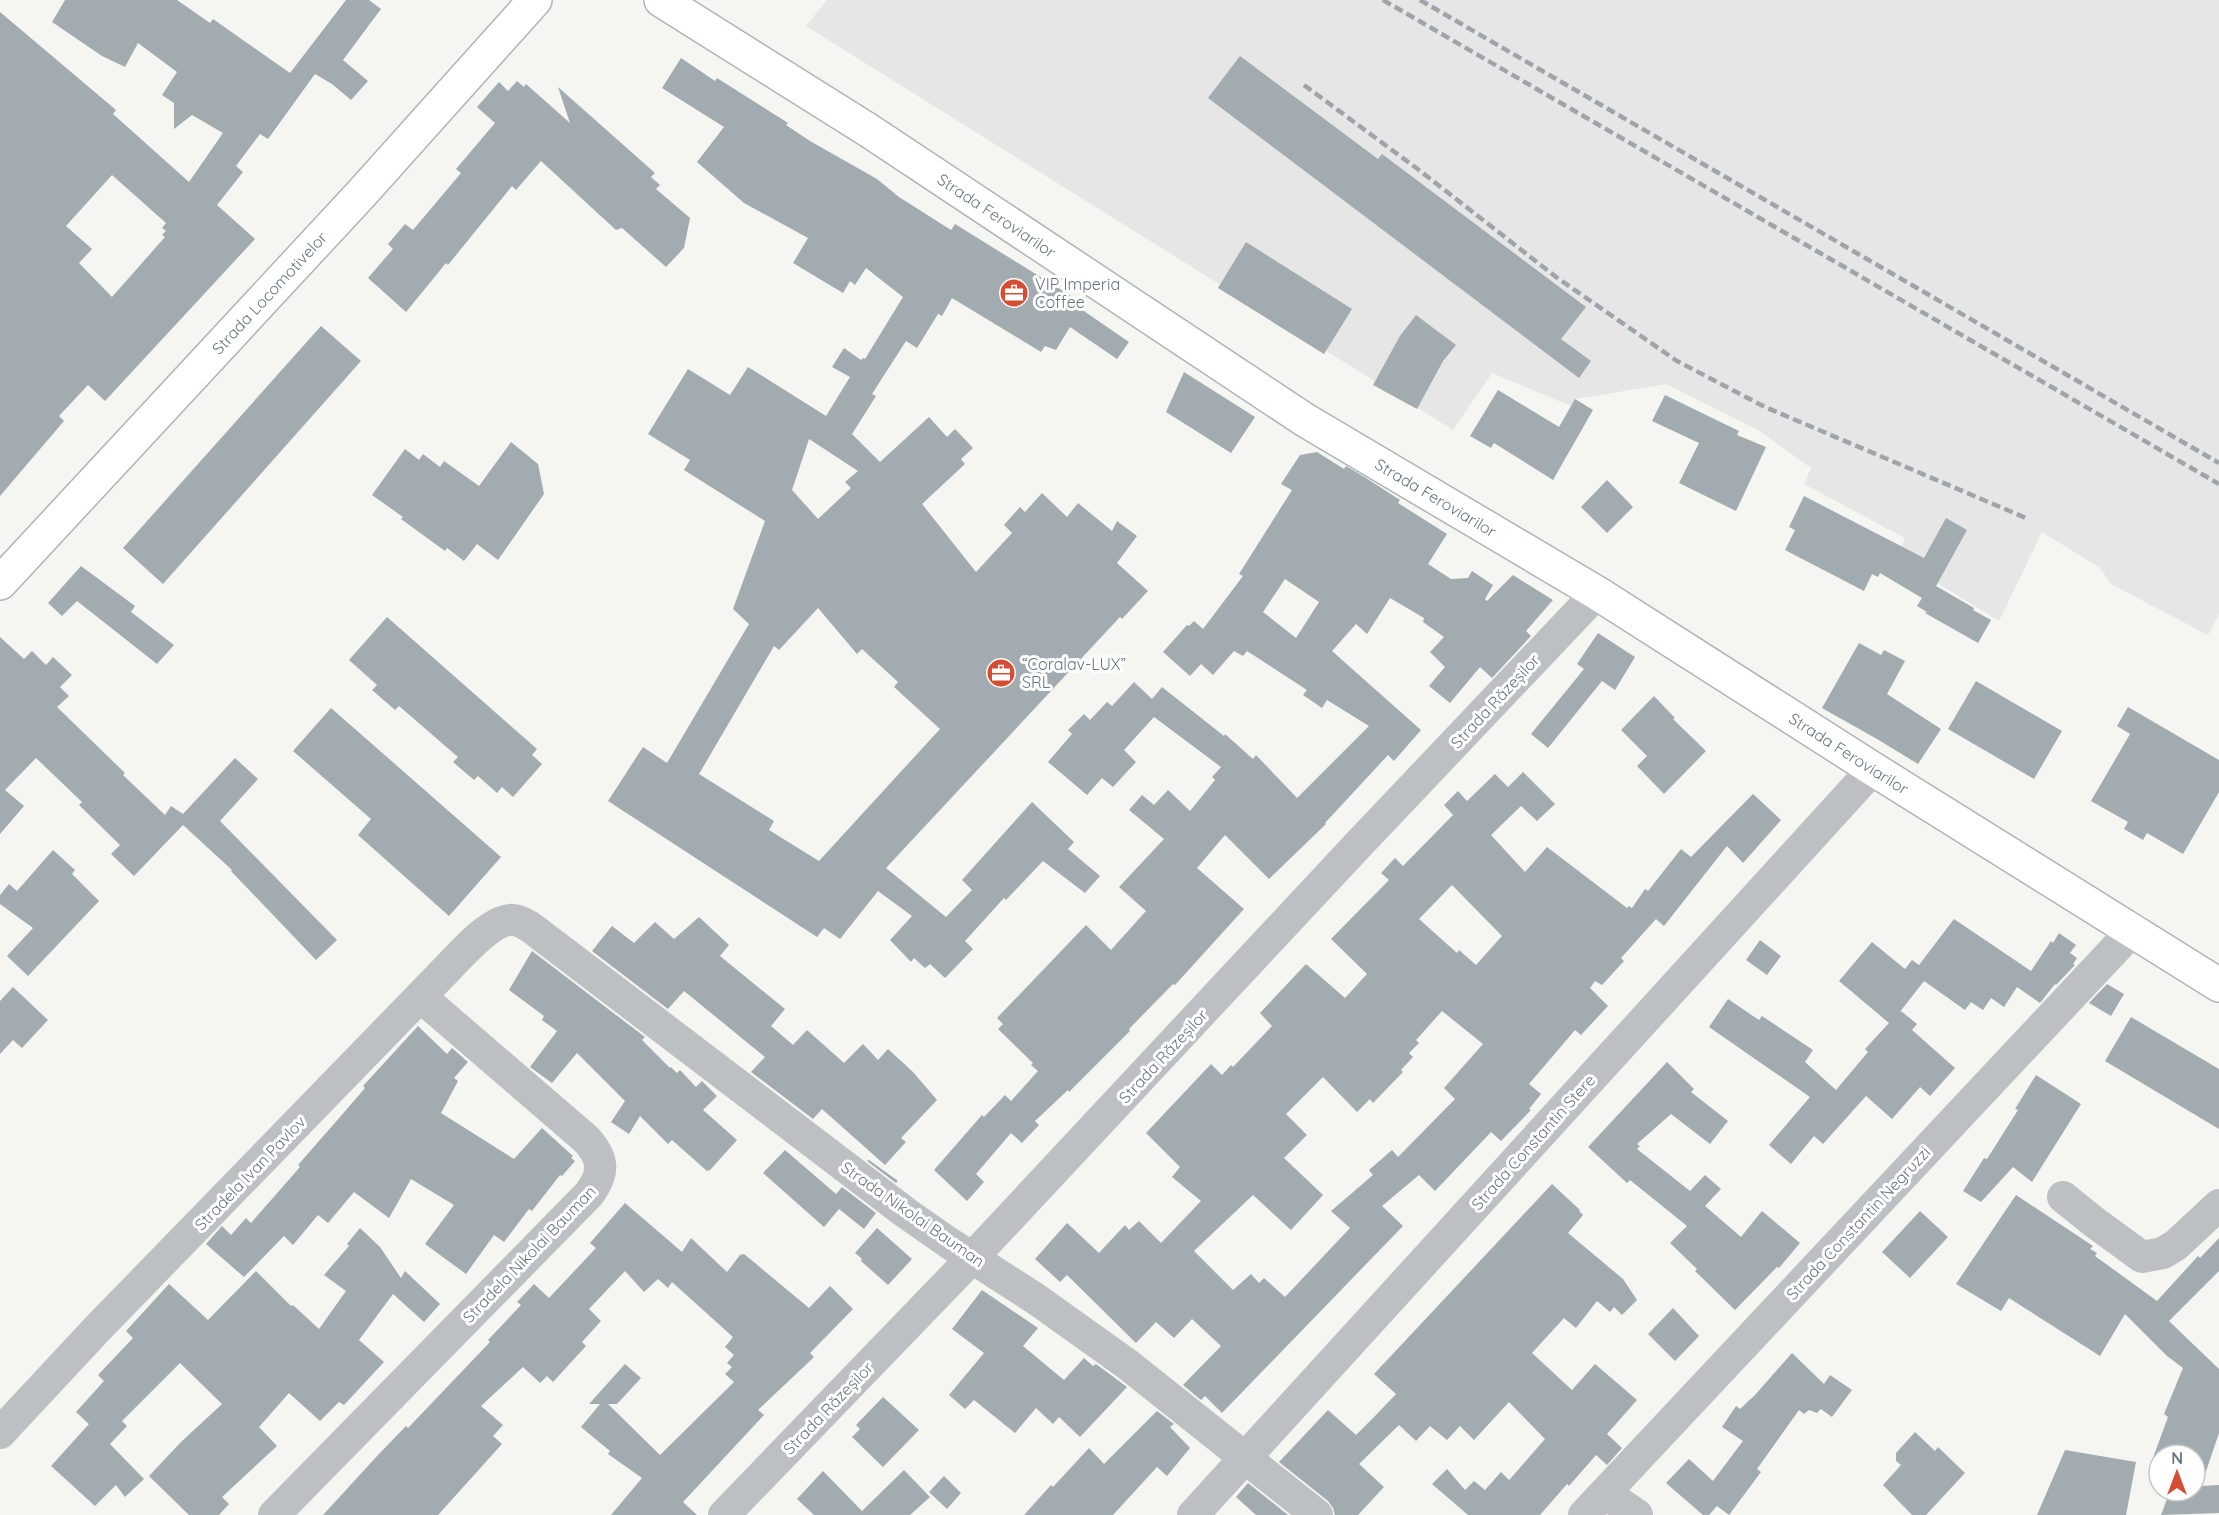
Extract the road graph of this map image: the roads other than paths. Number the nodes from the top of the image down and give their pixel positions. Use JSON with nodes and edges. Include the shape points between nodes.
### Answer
{"nodes":[{"id":1,"x":535,"y":0,"type":"edge"},
{"id":2,"x":661,"y":0,"type":"edge"},
{"id":3,"x":2,"y":575,"type":"edge"},
{"id":4,"x":1597,"y":593,"type":"junction"},
{"id":5,"x":1873,"y":769,"type":"junction"},
{"id":6,"x":507,"y":920,"type":"joint"},
{"id":7,"x":2133,"y":930,"type":"junction"},
{"id":8,"x":2219,"y":985,"type":"edge"},
{"id":9,"x":421,"y":997,"type":"junction"},
{"id":10,"x":2063,"y":1197,"type":"dead end"},
{"id":11,"x":2219,"y":1205,"type":"edge"},
{"id":12,"x":973,"y":1257,"type":"junction"},
{"id":13,"x":0,"y":1433,"type":"edge"},
{"id":14,"x":1245,"y":1458,"type":"junction"},
{"id":15,"x":1594,"y":1504,"type":"edge"},
{"id":16,"x":274,"y":1515,"type":"edge"},
{"id":17,"x":724,"y":1515,"type":"edge"},
{"id":18,"x":1193,"y":1515,"type":"edge"},
{"id":19,"x":1317,"y":1515,"type":"edge"},
{"id":20,"x":1637,"y":1515,"type":"edge"}],
"edges":[{"from":1,"to":3,"type":"main road","name":"Strada Locomotivelor","via":[[354,201]]},
{"from":2,"to":4,"type":"main road","name":"Strada Feroviarilor","via":[[868,130],[1305,420]]},
{"from":4,"to":5,"type":"main road","name":"Strada Feroviarilor"},
{"from":4,"to":12,"type":"street","name":"Strada Răzeșilor"},
{"from":5,"to":7,"type":"main road","name":"Strada Feroviarilor"},
{"from":5,"to":14,"type":"street","name":"Strada Constantin Stere"},
{"from":6,"to":9,"type":"street","name":"Stradela Ivan Pavlov","via":[[488,930]]},
{"from":6,"to":12,"type":"street","name":"Strada Nikolai Bauman","via":[[523,923],[550,942],[896,1206]]},
{"from":7,"to":8,"type":"main road","name":"Strada Feroviarilor"},
{"from":7,"to":15,"type":"street","name":"Strada Constantin Negruzzi"},
{"from":9,"to":13,"type":"street","name":"Stradela Ivan Pavlov"},
{"from":9,"to":16,"type":"street","name":"Stradela Nikolai Bauman","via":[[586,1139],[599,1158],[598,1181]]},
{"from":10,"to":11,"type":"street","via":[[2142,1257],[2163,1253],[2176,1245]]},
{"from":12,"to":14,"type":"street","name":"Strada Nikolai Bauman","via":[[1127,1364]]},
{"from":12,"to":17,"type":"street","name":"Strada Răzeșilor"},
{"from":14,"to":18,"type":"street","name":"Strada Constantin Stere"},
{"from":14,"to":19,"type":"street","name":"Strada Nikolai Bauman"},
{"from":15,"to":20,"type":"street"}]}
